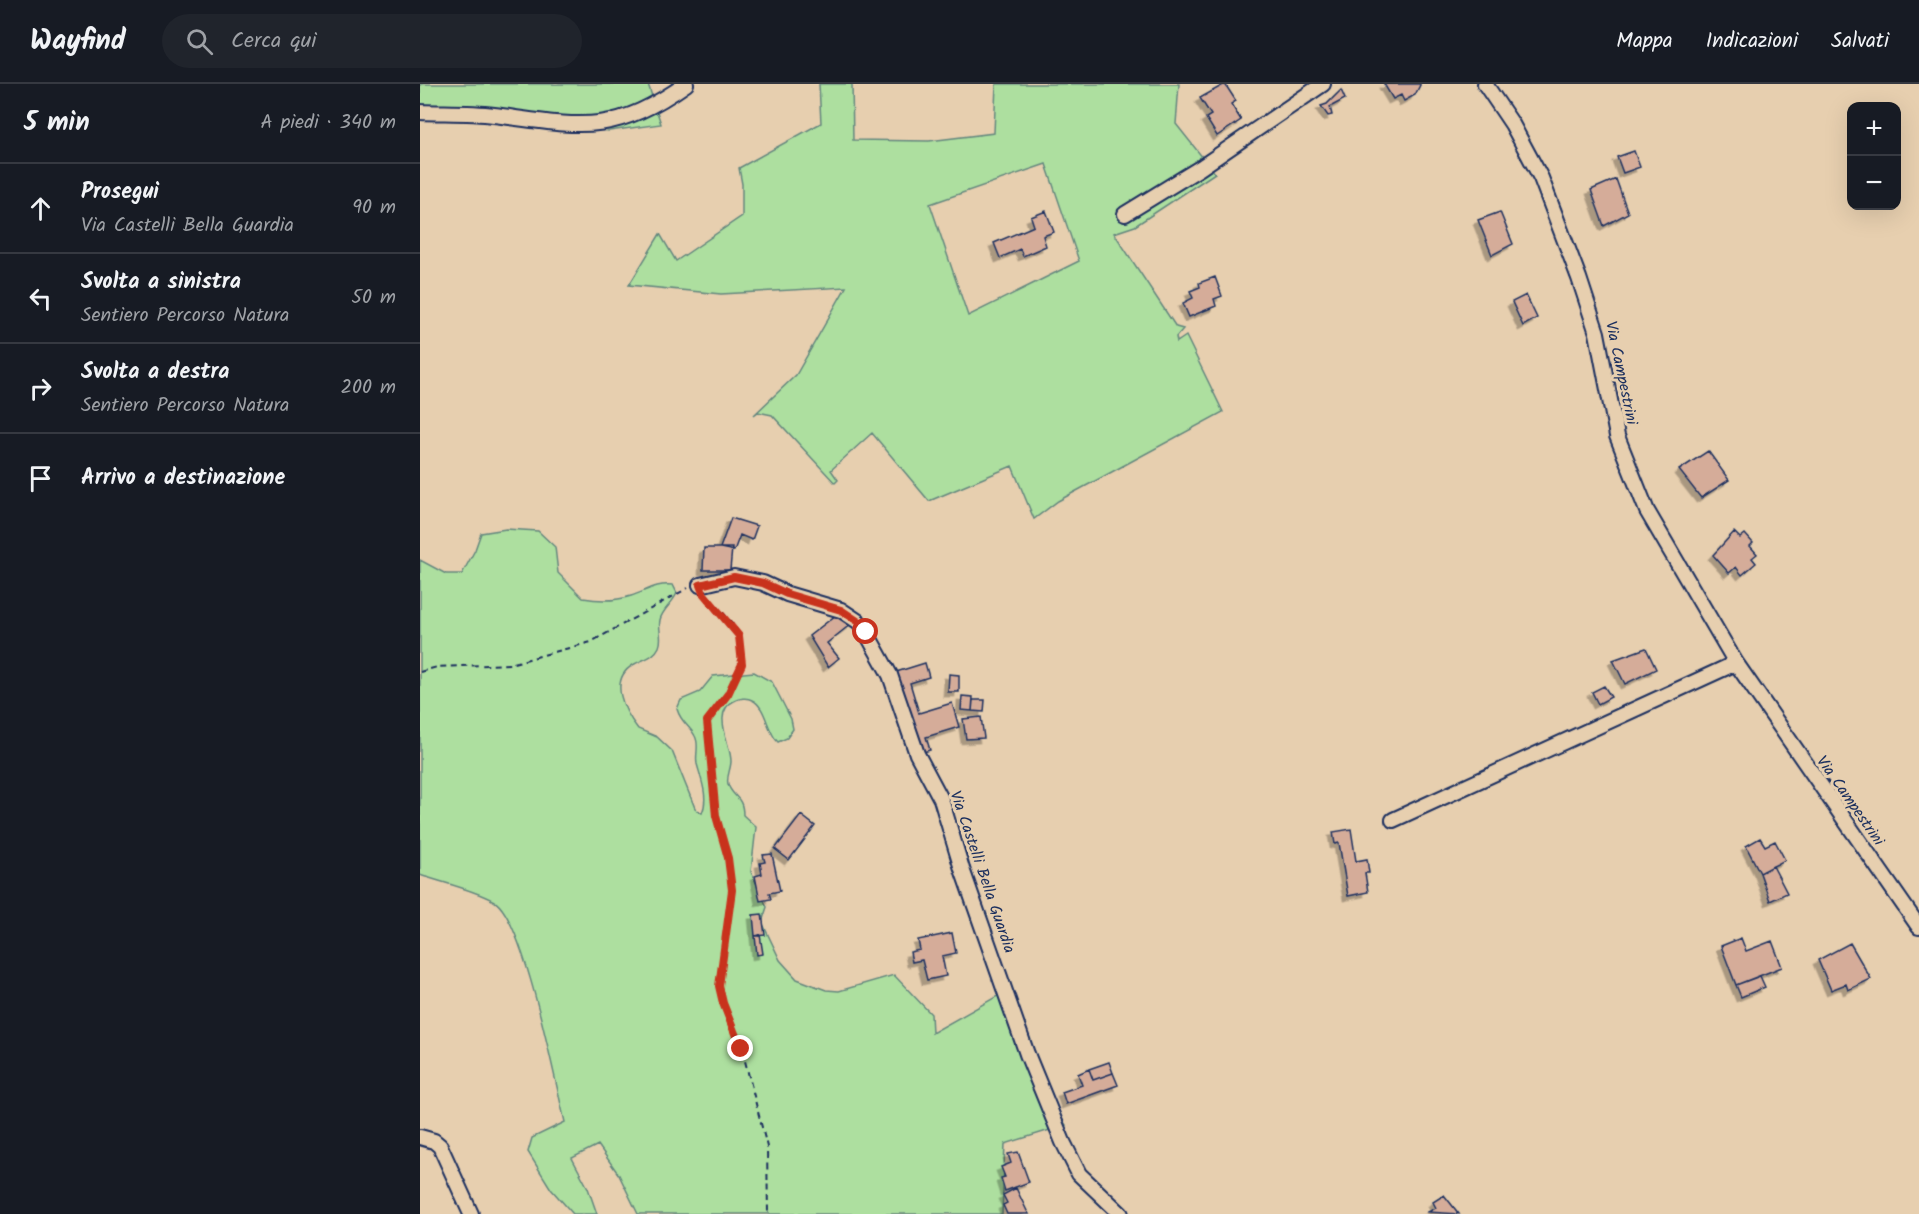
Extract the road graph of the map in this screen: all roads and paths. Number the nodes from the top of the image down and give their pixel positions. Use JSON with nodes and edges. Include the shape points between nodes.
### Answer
{"nodes":[{"id":1,"x":686,"y":84,"type":"edge"},
{"id":2,"x":1323,"y":84,"type":"edge"},
{"id":3,"x":1485,"y":84,"type":"edge"},
{"id":4,"x":420,"y":112,"type":"edge"},
{"id":5,"x":1125,"y":214,"type":"dead end"},
{"id":6,"x":700,"y":585,"type":"junction"},
{"id":7,"x":1736,"y":663,"type":"junction"},
{"id":8,"x":420,"y":672,"type":"edge"},
{"id":9,"x":1393,"y":820,"type":"dead end"},
{"id":10,"x":1919,"y":927,"type":"edge"},
{"id":11,"x":420,"y":1137,"type":"edge"},
{"id":12,"x":471,"y":1214,"type":"edge"},
{"id":13,"x":768,"y":1214,"type":"edge"},
{"id":14,"x":1121,"y":1214,"type":"edge"}],
"edges":[{"from":1,"to":4,"type":"street","via":[[646,109],[584,126],[490,114]]},
{"from":2,"to":5,"type":"street"},
{"from":3,"to":7,"type":"street","name":"Via Campestrini","via":[[1541,178],[1597,333],[1617,436],[1647,511]]},
{"from":6,"to":8,"type":"path","via":[[591,642],[510,663],[437,667]]},
{"from":6,"to":13,"type":"path","via":[[740,637],[740,673],[707,721],[716,816],[732,890],[719,986],[744,1057],[767,1147]]},
{"from":6,"to":14,"type":"street","name":"Via Castelli Bella Guardia","via":[[734,577],[763,583],[841,610],[866,632],[890,675],[917,754],[941,799],[1027,1054],[1063,1142],[1079,1174]]},
{"from":7,"to":9,"type":"street"},
{"from":7,"to":10,"type":"street","name":"Via Campestrini"},
{"from":11,"to":12,"type":"street","via":[[434,1141],[443,1150]]}]}
